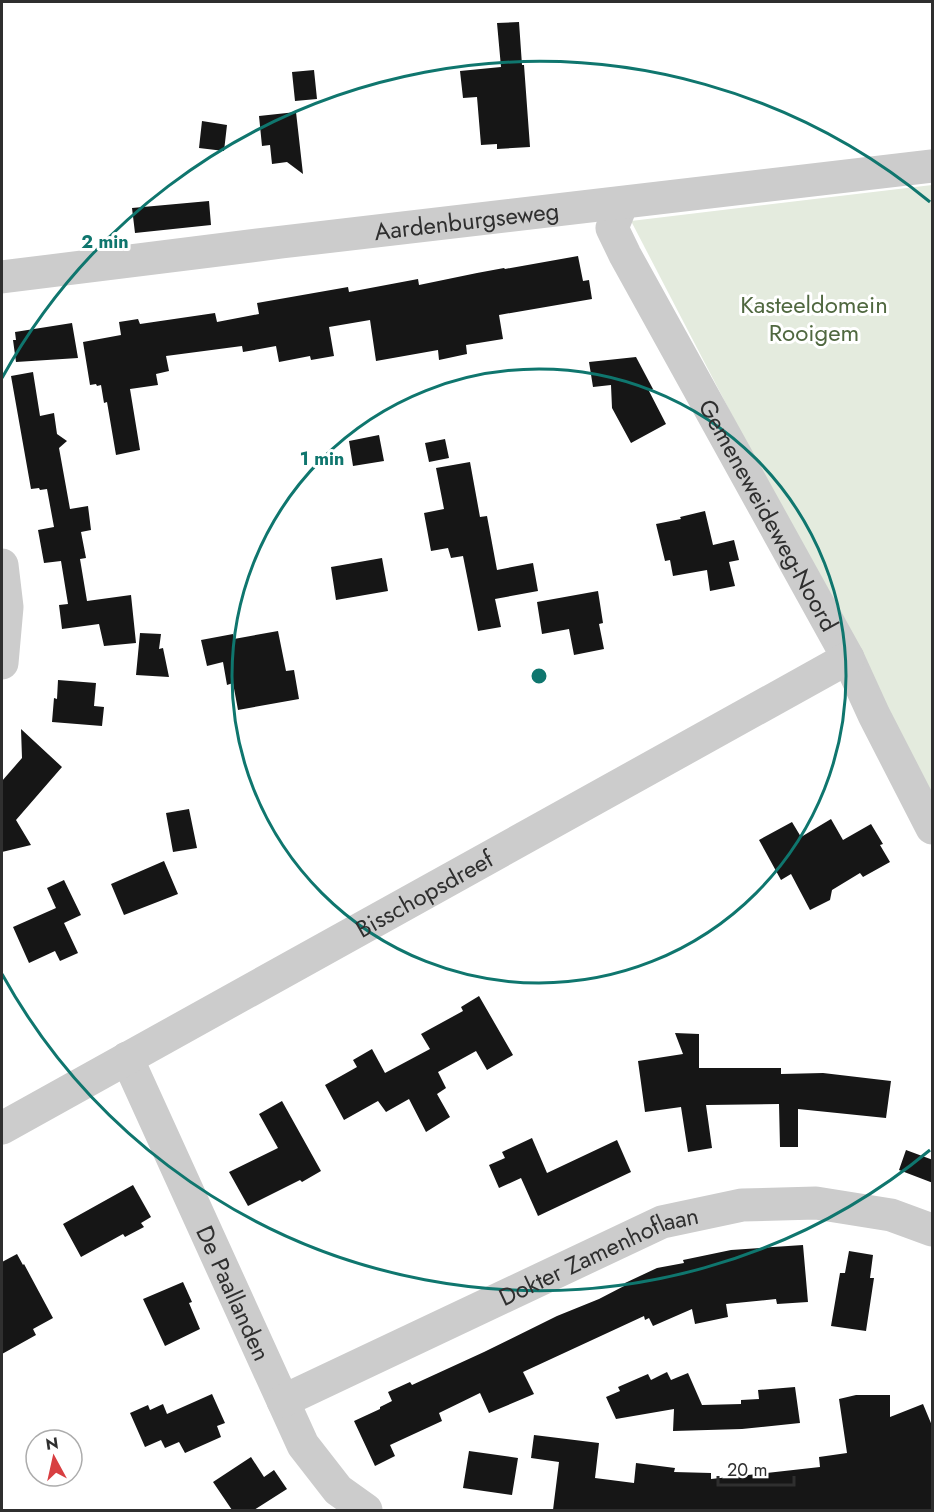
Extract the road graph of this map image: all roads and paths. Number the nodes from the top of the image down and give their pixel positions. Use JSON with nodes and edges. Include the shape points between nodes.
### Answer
{"nodes":[{"id":1,"x":933,"y":166,"type":"edge"},
{"id":2,"x":622,"y":203,"type":"junction"},
{"id":3,"x":2,"y":277,"type":"edge"},
{"id":4,"x":2,"y":565,"type":"edge"},
{"id":5,"x":848,"y":658,"type":"junction"},
{"id":6,"x":2,"y":663,"type":"edge"},
{"id":7,"x":933,"y":828,"type":"edge"},
{"id":8,"x":127,"y":1058,"type":"junction"},
{"id":9,"x":2,"y":1128,"type":"edge"},
{"id":10,"x":933,"y":1230,"type":"edge"},
{"id":11,"x":283,"y":1401,"type":"junction"},
{"id":12,"x":366,"y":1510,"type":"edge"}],
"edges":[{"from":1,"to":2,"type":"street","name":"Aardenburgseweg"},
{"from":2,"to":3,"type":"street","name":"Aardenburgseweg"},
{"from":2,"to":5,"type":"street","name":"Gemeneweideweg-Noord","via":[[612,228],[625,255]]},
{"from":4,"to":6,"type":"street","via":[[7,607]]},
{"from":5,"to":7,"type":"street","name":"Gemeneweideweg-Noord"},
{"from":5,"to":8,"type":"street","name":"Bisschopsdreef"},
{"from":8,"to":9,"type":"street","name":"Bisschopsdreef"},
{"from":8,"to":11,"type":"street","name":"De Paallanden"},
{"from":10,"to":11,"type":"street","name":"Dokter Zamenhoflaan","via":[[891,1215],[816,1203],[742,1205],[662,1222]]},
{"from":11,"to":12,"type":"street","name":"De Paallanden","via":[[303,1446],[338,1490]]}]}
